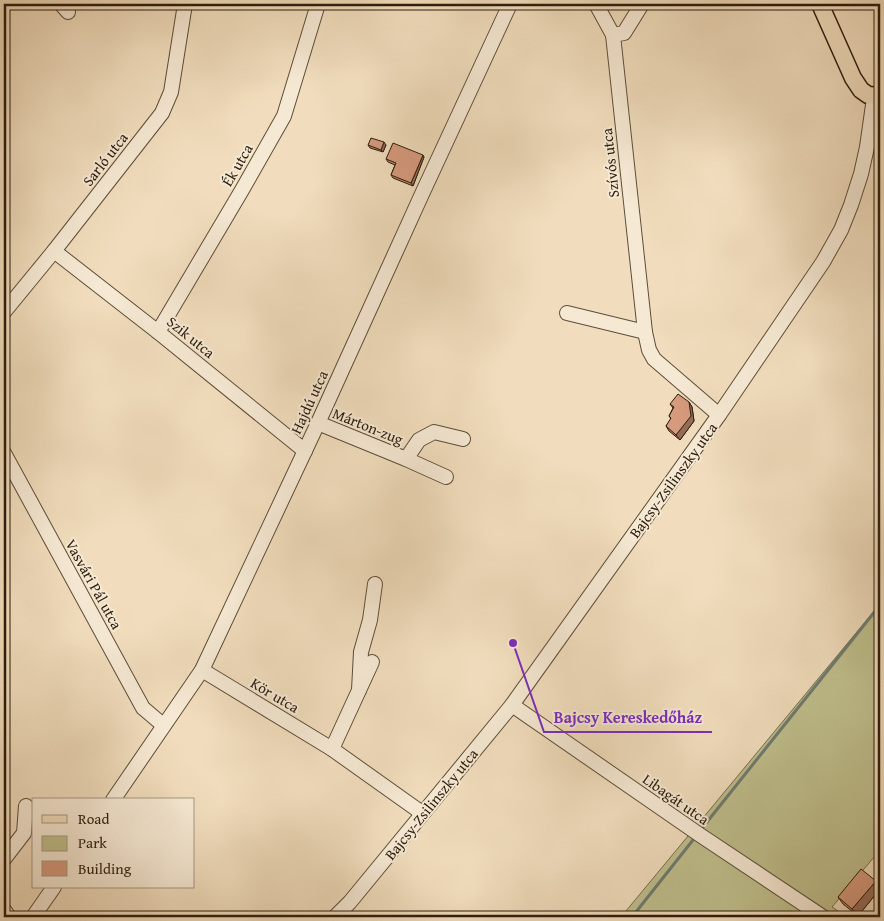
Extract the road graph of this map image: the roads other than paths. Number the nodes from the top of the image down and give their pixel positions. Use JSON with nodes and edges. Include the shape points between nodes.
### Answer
{"nodes":[{"id":1,"x":185,"y":4,"type":"edge"},
{"id":2,"x":318,"y":4,"type":"edge"},
{"id":3,"x":510,"y":4,"type":"edge"},
{"id":4,"x":596,"y":4,"type":"edge"},
{"id":5,"x":642,"y":4,"type":"edge"},
{"id":6,"x":820,"y":4,"type":"edge"},
{"id":7,"x":613,"y":35,"type":"junction"},
{"id":8,"x":878,"y":96,"type":"edge"},
{"id":9,"x":54,"y":251,"type":"junction"},
{"id":10,"x":4,"y":312,"type":"edge"},
{"id":11,"x":567,"y":313,"type":"dead end"},
{"id":12,"x":158,"y":332,"type":"junction"},
{"id":13,"x":644,"y":332,"type":"junction"},
{"id":14,"x":720,"y":415,"type":"junction"},
{"id":15,"x":318,"y":423,"type":"junction"},
{"id":16,"x":464,"y":440,"type":"dead end"},
{"id":17,"x":304,"y":451,"type":"junction"},
{"id":18,"x":4,"y":453,"type":"edge"},
{"id":19,"x":406,"y":459,"type":"junction"},
{"id":20,"x":446,"y":477,"type":"dead end"},
{"id":21,"x":375,"y":584,"type":"dead end"},
{"id":22,"x":372,"y":662,"type":"dead end"},
{"id":23,"x":202,"y":670,"type":"junction"},
{"id":24,"x":359,"y":690,"type":"junction"},
{"id":25,"x":512,"y":705,"type":"junction"},
{"id":26,"x":163,"y":725,"type":"junction"},
{"id":27,"x":332,"y":749,"type":"junction"},
{"id":28,"x":114,"y":798,"type":"edge"},
{"id":29,"x":26,"y":806,"type":"dead end"},
{"id":30,"x":422,"y":813,"type":"junction"},
{"id":31,"x":4,"y":859,"type":"edge"},
{"id":32,"x":53,"y":888,"type":"edge"},
{"id":33,"x":4,"y":910,"type":"edge"},
{"id":34,"x":9,"y":917,"type":"edge"},
{"id":35,"x":33,"y":917,"type":"edge"},
{"id":36,"x":335,"y":917,"type":"edge"},
{"id":37,"x":823,"y":917,"type":"edge"}],
"edges":[{"from":1,"to":9,"type":"street","name":"Sarló utca","via":[[171,92],[162,113]]},
{"from":2,"to":12,"type":"street","name":"Ék utca","via":[[284,116]]},
{"from":3,"to":15,"type":"street","name":"Hajdú utca"},
{"from":4,"to":7,"type":"street"},
{"from":5,"to":7,"type":"street","via":[[624,33]]},
{"from":6,"to":8,"type":"main road","name":"Bajcsy-Zsilinszky utca","via":[[857,84],[868,95]]},
{"from":7,"to":13,"type":"street","name":"Szívós utca"},
{"from":8,"to":14,"type":"street","name":"Bajcsy-Zsilinszky utca","via":[[861,174],[841,230]]},
{"from":9,"to":10,"type":"street","name":"Sarló utca"},
{"from":9,"to":12,"type":"street","name":"Szik utca"},
{"from":11,"to":13,"type":"street"},
{"from":12,"to":17,"type":"street","name":"Szik utca"},
{"from":13,"to":14,"type":"street","name":"Szívós utca","via":[[654,359]]},
{"from":14,"to":25,"type":"street","name":"Bajcsy-Zsilinszky utca"},
{"from":15,"to":17,"type":"street","name":"Hajdú utca"},
{"from":15,"to":19,"type":"street","name":"Márton-zug"},
{"from":16,"to":19,"type":"street","name":"Márton-zug","via":[[434,432],[419,440]]},
{"from":17,"to":23,"type":"street","name":"Hajdú utca"},
{"from":18,"to":26,"type":"street","name":"Vasvári Pál utca","via":[[143,708]]},
{"from":19,"to":20,"type":"street","name":"Márton-zug"},
{"from":21,"to":24,"type":"street","via":[[361,652]]},
{"from":22,"to":24,"type":"street"},
{"from":23,"to":26,"type":"street","name":"Hajdú utca"},
{"from":23,"to":27,"type":"street","name":"Kör utca"},
{"from":24,"to":27,"type":"street"},
{"from":25,"to":30,"type":"street","name":"Bajcsy-Zsilinszky utca"},
{"from":25,"to":37,"type":"street","name":"Libagát utca"},
{"from":26,"to":28,"type":"street","name":"Hajdú utca"},
{"from":27,"to":30,"type":"street","name":"Kör utca"},
{"from":29,"to":31,"type":"street","via":[[24,833]]},
{"from":30,"to":36,"type":"street","name":"Bajcsy-Zsilinszky utca"},
{"from":32,"to":35,"type":"street"},
{"from":33,"to":34,"type":"street"}]}
